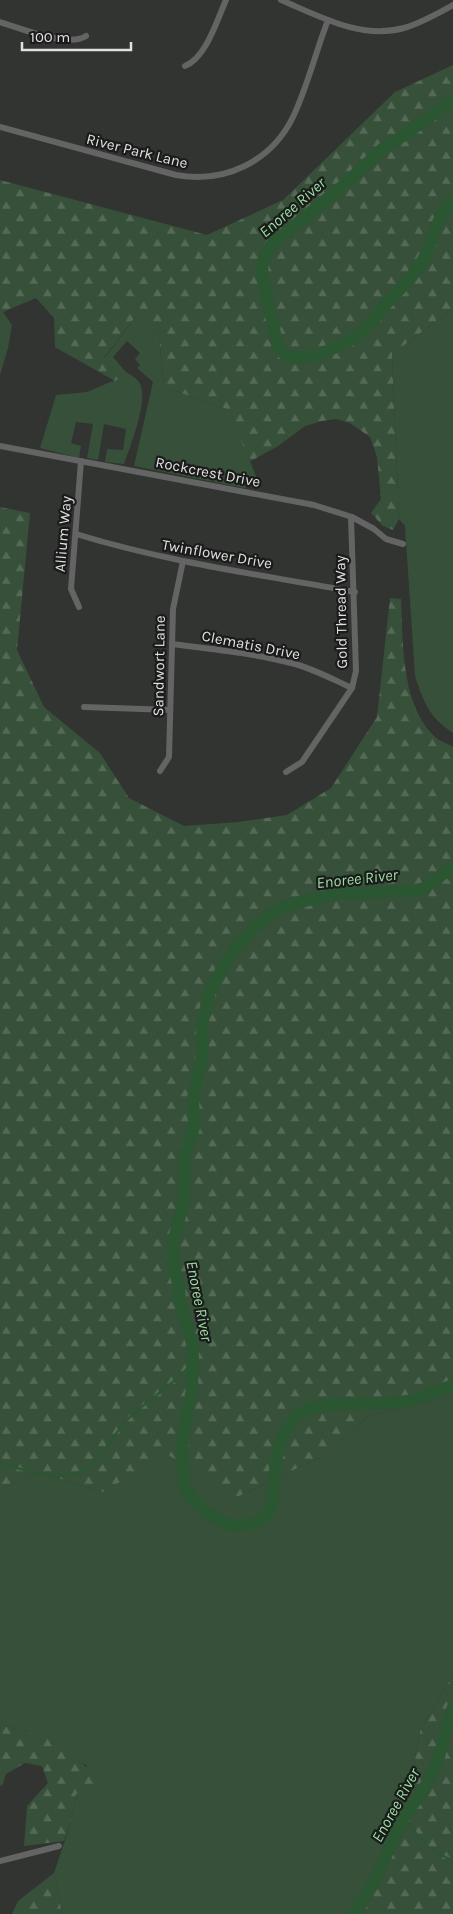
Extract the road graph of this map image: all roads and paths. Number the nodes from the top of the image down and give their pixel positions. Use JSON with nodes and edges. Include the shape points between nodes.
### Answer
{"nodes":[{"id":1,"x":226,"y":0,"type":"edge"},
{"id":2,"x":281,"y":0,"type":"edge"},
{"id":3,"x":453,"y":5,"type":"edge"},
{"id":4,"x":328,"y":20,"type":"junction"},
{"id":5,"x":0,"y":22,"type":"edge"},
{"id":6,"x":86,"y":36,"type":"dead end"},
{"id":7,"x":185,"y":66,"type":"dead end"},
{"id":8,"x":0,"y":127,"type":"edge"},
{"id":9,"x":0,"y":446,"type":"edge"},
{"id":10,"x":81,"y":461,"type":"junction"},
{"id":11,"x":351,"y":517,"type":"junction"},
{"id":12,"x":76,"y":534,"type":"junction"},
{"id":13,"x":403,"y":544,"type":"dead end"},
{"id":14,"x":183,"y":562,"type":"junction"},
{"id":15,"x":355,"y":592,"type":"junction"},
{"id":16,"x":79,"y":607,"type":"dead end"},
{"id":17,"x":172,"y":644,"type":"junction"},
{"id":18,"x":352,"y":688,"type":"junction"},
{"id":19,"x":84,"y":707,"type":"dead end"},
{"id":20,"x":170,"y":710,"type":"junction"},
{"id":21,"x":160,"y":770,"type":"dead end"},
{"id":22,"x":286,"y":772,"type":"dead end"},
{"id":23,"x":59,"y":1846,"type":"dead end"},
{"id":24,"x":0,"y":1861,"type":"edge"}],
"edges":[{"from":1,"to":7,"type":"street","via":[[205,48]]},
{"from":2,"to":4,"type":"street"},
{"from":3,"to":4,"type":"street","via":[[417,24],[394,30],[365,31]]},
{"from":4,"to":8,"type":"street","name":"River Park Lane","via":[[297,108],[284,132],[256,160],[228,173],[198,178],[176,175]]},
{"from":5,"to":6,"type":"street","via":[[58,39]]},
{"from":9,"to":10,"type":"street","name":"Rockcrest Drive"},
{"from":10,"to":11,"type":"street","name":"Rockcrest Drive","via":[[314,506]]},
{"from":10,"to":12,"type":"street","name":"Allium Way"},
{"from":11,"to":13,"type":"street","name":"Rockcrest Drive","via":[[386,539]]},
{"from":11,"to":15,"type":"street","name":"Gold Thread Way"},
{"from":12,"to":14,"type":"street","name":"Twinflower Drive"},
{"from":12,"to":16,"type":"street","name":"Allium Way","via":[[71,589]]},
{"from":14,"to":15,"type":"street","name":"Twinflower Drive"},
{"from":14,"to":17,"type":"street","name":"Sandwort Lane","via":[[173,609]]},
{"from":15,"to":18,"type":"street","name":"Gold Thread Way","via":[[356,671]]},
{"from":17,"to":18,"type":"street","name":"Clematis Drive","via":[[291,663]]},
{"from":17,"to":20,"type":"street","name":"Sandwort Lane"},
{"from":18,"to":22,"type":"street","name":"Gold Thread Way","via":[[302,762]]},
{"from":19,"to":20,"type":"street"},
{"from":20,"to":21,"type":"street","name":"Sandwort Lane","via":[[169,757]]},
{"from":23,"to":24,"type":"street"}]}
